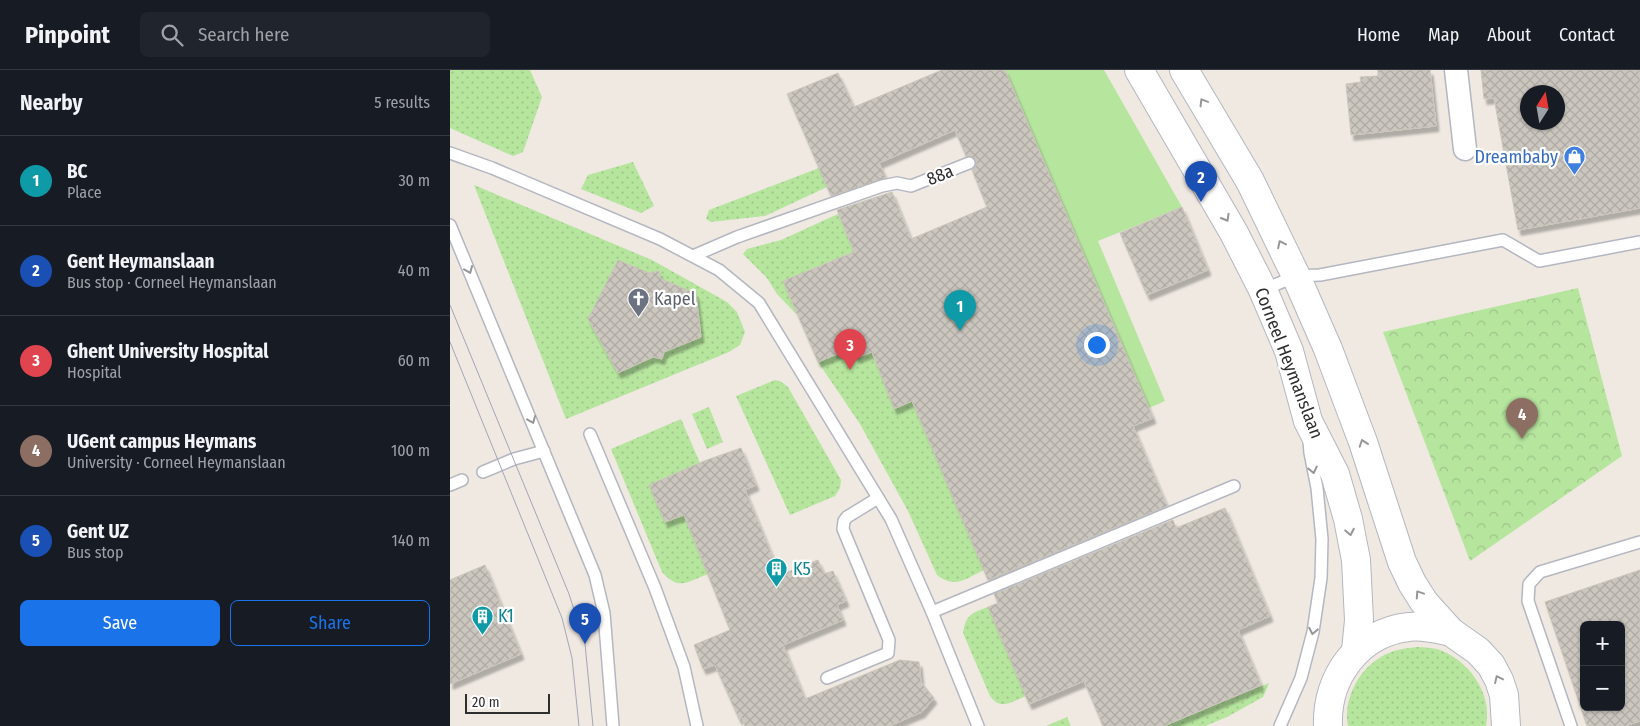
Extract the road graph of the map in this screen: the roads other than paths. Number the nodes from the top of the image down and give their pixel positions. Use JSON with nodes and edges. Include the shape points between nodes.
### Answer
{"nodes":[{"id":1,"x":1139,"y":70,"type":"edge"},
{"id":2,"x":1184,"y":70,"type":"edge"},
{"id":3,"x":1456,"y":70,"type":"edge"},
{"id":4,"x":1465,"y":149,"type":"dead end"},
{"id":5,"x":450,"y":153,"type":"edge"},
{"id":6,"x":969,"y":163,"type":"dead end"},
{"id":7,"x":450,"y":225,"type":"edge"},
{"id":8,"x":1640,"y":242,"type":"edge"},
{"id":9,"x":693,"y":256,"type":"junction"},
{"id":10,"x":1296,"y":276,"type":"junction"},
{"id":11,"x":1263,"y":290,"type":"junction"},
{"id":12,"x":1308,"y":421,"type":"junction"},
{"id":13,"x":590,"y":434,"type":"dead end"},
{"id":14,"x":544,"y":450,"type":"junction"},
{"id":15,"x":483,"y":472,"type":"dead end"},
{"id":16,"x":462,"y":480,"type":"dead end"},
{"id":17,"x":450,"y":485,"type":"edge"},
{"id":18,"x":1234,"y":486,"type":"dead end"},
{"id":19,"x":878,"y":498,"type":"junction"},
{"id":20,"x":1640,"y":542,"type":"edge"},
{"id":21,"x":932,"y":612,"type":"junction"},
{"id":22,"x":1451,"y":632,"type":"junction"},
{"id":23,"x":1356,"y":651,"type":"junction"},
{"id":24,"x":827,"y":678,"type":"dead end"},
{"id":25,"x":1330,"y":698,"type":"junction"},
{"id":26,"x":613,"y":726,"type":"edge"},
{"id":27,"x":697,"y":726,"type":"edge"},
{"id":28,"x":978,"y":726,"type":"edge"},
{"id":29,"x":1280,"y":726,"type":"edge"},
{"id":30,"x":1315,"y":726,"type":"edge"},
{"id":31,"x":1328,"y":726,"type":"edge"},
{"id":32,"x":1506,"y":726,"type":"edge"},
{"id":33,"x":1571,"y":726,"type":"edge"}],
"edges":[{"from":1,"to":11,"type":"street","name":"Corneel Heymanslaan","one_way":true,"via":[[1234,233]]},
{"from":10,"to":2,"type":"street","one_way":true,"via":[[1250,182]]},
{"from":3,"to":4,"type":"street"},
{"from":5,"to":9,"type":"lane","via":[[539,187]]},
{"from":6,"to":9,"type":"lane","name":"88a","via":[[911,186],[897,183],[882,186],[737,237]]},
{"from":7,"to":14,"type":"lane","one_way":true},
{"from":8,"to":10,"type":"lane","via":[[1539,261],[1503,240],[1320,275]]},
{"from":9,"to":19,"type":"lane","via":[[720,270],[759,303]]},
{"from":10,"to":11,"type":"lane"},
{"from":22,"to":10,"type":"street","one_way":true,"via":[[1424,602],[1402,562],[1363,442]]},
{"from":11,"to":12,"type":"street","name":"Corneel Heymanslaan","via":[[1289,351]]},
{"from":12,"to":23,"type":"street","name":"Corneel Heymanslaan","one_way":true,"via":[[1335,474],[1348,519],[1358,588]]},
{"from":12,"to":29,"type":"lane","one_way":true,"via":[[1322,539],[1321,578],[1313,632],[1301,678]]},
{"from":13,"to":27,"type":"lane","via":[[659,597],[684,667]]},
{"from":14,"to":15,"type":"lane"},
{"from":14,"to":26,"type":"lane","via":[[595,575],[604,613]]},
{"from":16,"to":17,"type":"lane"},
{"from":18,"to":21,"type":"lane"},
{"from":19,"to":21,"type":"lane","via":[[891,519]]},
{"from":19,"to":24,"type":"lane","via":[[847,517],[843,529],[889,640],[888,652]]},
{"from":20,"to":33,"type":"lane","via":[[1540,572],[1529,584],[1528,601]]},
{"from":21,"to":28,"type":"lane"},
{"from":22,"to":23,"type":"street","via":[[1410,626],[1373,638]]},
{"from":32,"to":22,"type":"street","one_way":true,"via":[[1504,695],[1499,680],[1478,651]]},
{"from":23,"to":25,"type":"street","via":[[1336,680]]},
{"from":25,"to":30,"type":"lane"},
{"from":25,"to":31,"type":"street"}]}
